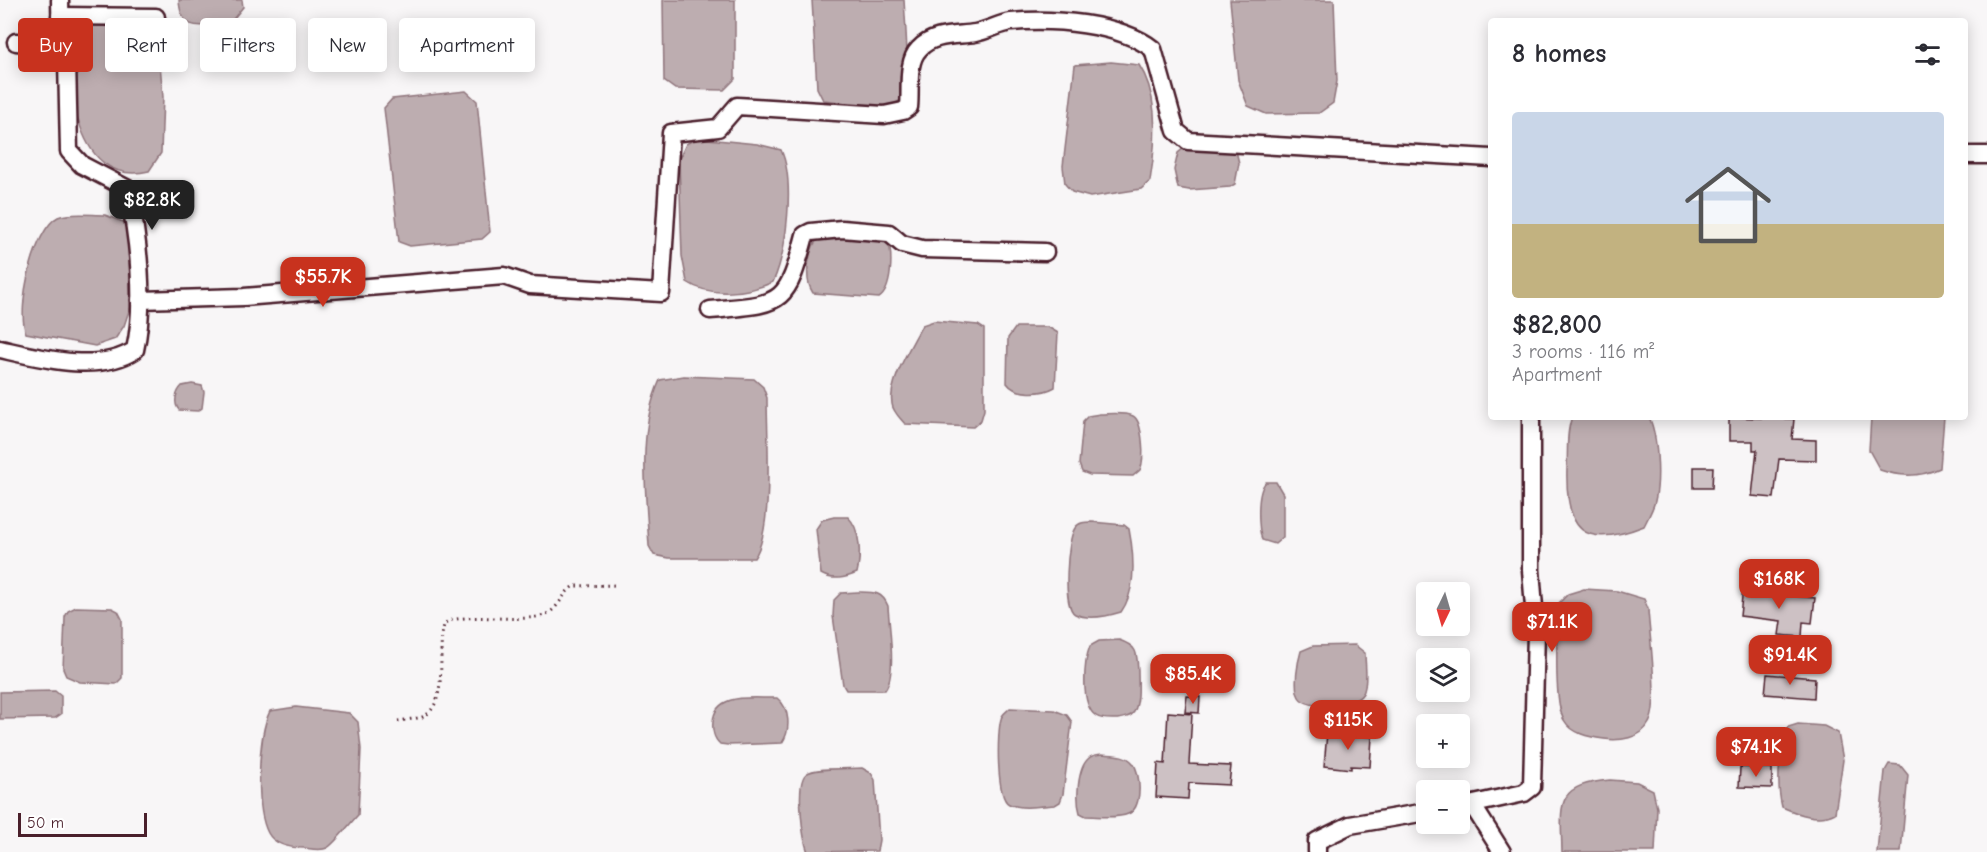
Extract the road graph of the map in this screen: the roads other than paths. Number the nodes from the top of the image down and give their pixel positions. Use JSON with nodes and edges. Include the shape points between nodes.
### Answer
{"nodes":[{"id":1,"x":60,"y":8,"type":"edge"},
{"id":2,"x":156,"y":17,"type":"dead end"},
{"id":3,"x":67,"y":72,"type":"edge"},
{"id":4,"x":1968,"y":155,"type":"edge"},
{"id":5,"x":1987,"y":155,"type":"edge"},
{"id":6,"x":1488,"y":158,"type":"edge"},
{"id":7,"x":1045,"y":252,"type":"dead end"},
{"id":8,"x":140,"y":300,"type":"junction"},
{"id":9,"x":710,"y":310,"type":"dead end"},
{"id":10,"x":0,"y":349,"type":"edge"},
{"id":11,"x":1531,"y":420,"type":"edge"},
{"id":12,"x":1470,"y":805,"type":"edge"},
{"id":13,"x":1470,"y":811,"type":"edge"},
{"id":14,"x":1416,"y":814,"type":"edge"},
{"id":15,"x":1317,"y":852,"type":"edge"},
{"id":16,"x":1502,"y":852,"type":"edge"}],
"edges":[{"from":1,"to":2,"type":"street"},
{"from":3,"to":8,"type":"street","via":[[69,151],[82,165],[128,189]]},
{"from":4,"to":5,"type":"street"},
{"from":6,"to":8,"type":"street","via":[[1188,141],[1176,131],[1153,49],[1144,43],[1124,34],[1064,21],[1008,23],[930,40],[918,49],[912,60],[909,107],[903,111],[884,115],[737,106],[718,128],[671,133],[661,293],[530,285],[504,276],[244,297]]},
{"from":7,"to":9,"type":"street","via":[[922,249],[902,244],[889,233],[842,229],[811,232],[805,236],[796,270],[783,296],[772,302]]},
{"from":8,"to":10,"type":"street","via":[[141,325],[135,350],[122,359],[84,362]]},
{"from":11,"to":12,"type":"street","via":[[1531,570],[1536,632],[1532,787],[1524,793]]},
{"from":13,"to":16,"type":"street"},
{"from":14,"to":15,"type":"street","via":[[1350,825],[1317,842]]}]}
